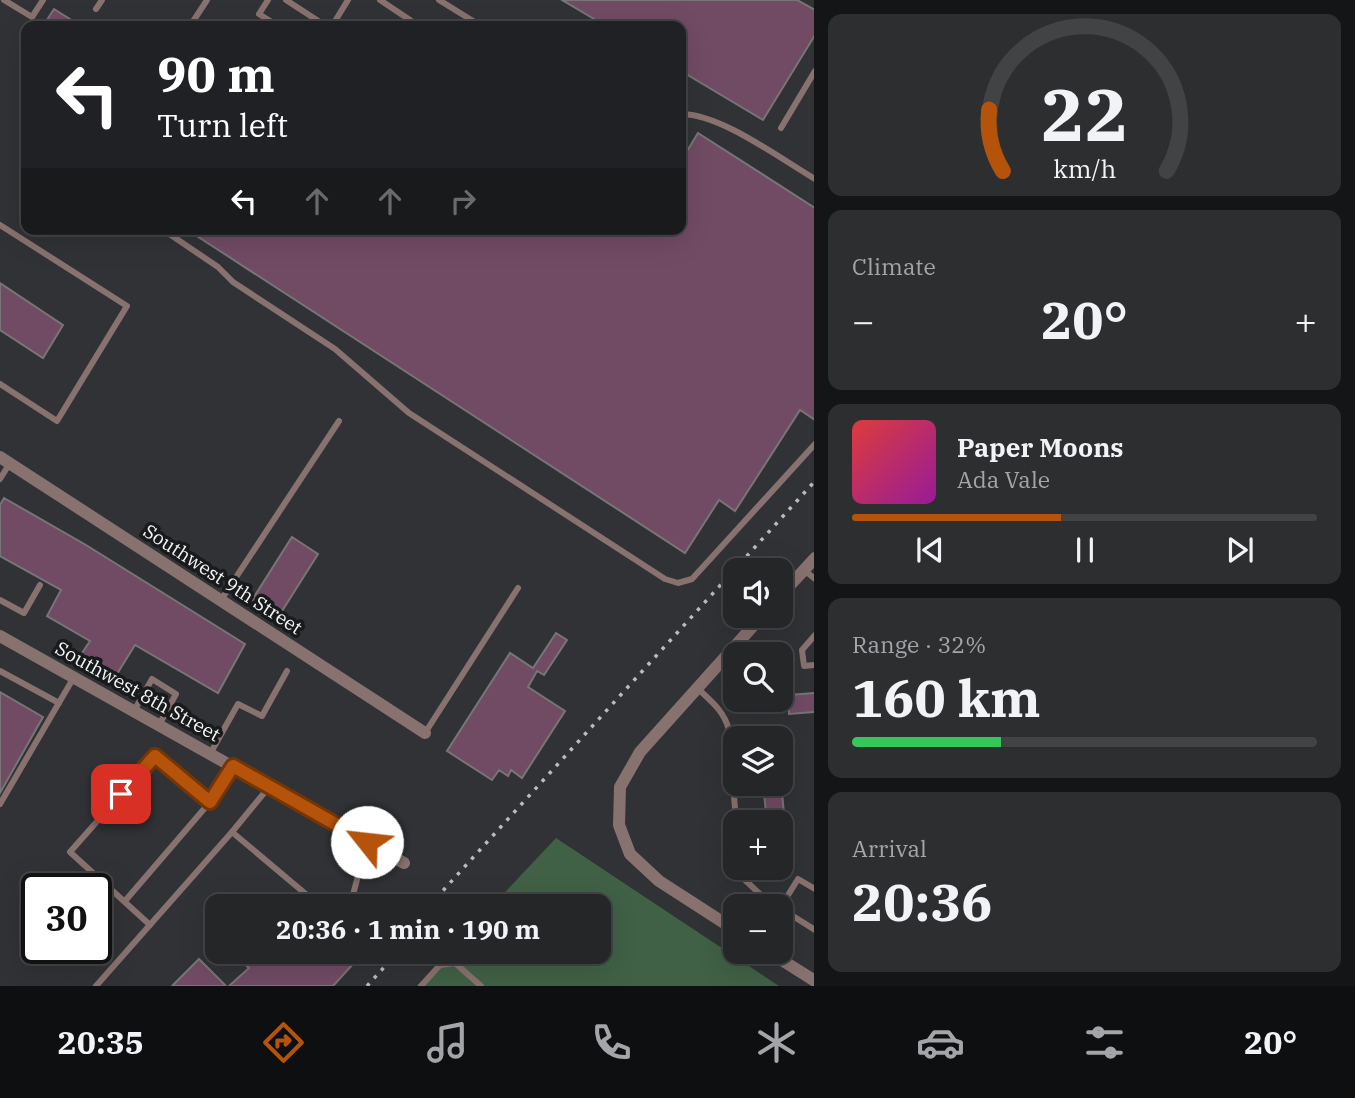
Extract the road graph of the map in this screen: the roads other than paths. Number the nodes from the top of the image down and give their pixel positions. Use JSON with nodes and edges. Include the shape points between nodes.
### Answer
{"nodes":[{"id":1,"x":43,"y":0,"type":"edge"},
{"id":2,"x":102,"y":0,"type":"edge"},
{"id":3,"x":207,"y":0,"type":"edge"},
{"id":4,"x":268,"y":0,"type":"edge"},
{"id":5,"x":286,"y":0,"type":"edge"},
{"id":6,"x":348,"y":0,"type":"edge"},
{"id":7,"x":380,"y":0,"type":"edge"},
{"id":8,"x":439,"y":0,"type":"edge"},
{"id":9,"x":6,"y":1,"type":"edge"},
{"id":10,"x":96,"y":9,"type":"dead end"},
{"id":11,"x":193,"y":21,"type":"edge"},
{"id":12,"x":270,"y":21,"type":"edge"},
{"id":13,"x":312,"y":21,"type":"edge"},
{"id":14,"x":335,"y":21,"type":"edge"},
{"id":15,"x":412,"y":21,"type":"edge"},
{"id":16,"x":473,"y":21,"type":"edge"},
{"id":17,"x":814,"y":71,"type":"edge"},
{"id":18,"x":686,"y":114,"type":"edge"},
{"id":19,"x":781,"y":128,"type":"dead end"},
{"id":20,"x":814,"y":179,"type":"edge"},
{"id":21,"x":0,"y":225,"type":"edge"},
{"id":22,"x":171,"y":235,"type":"edge"},
{"id":23,"x":0,"y":384,"type":"edge"},
{"id":24,"x":339,"y":421,"type":"dead end"},
{"id":25,"x":814,"y":444,"type":"edge"},
{"id":26,"x":5,"y":460,"type":"edge"},
{"id":27,"x":0,"y":479,"type":"edge"},
{"id":28,"x":814,"y":558,"type":"edge"},
{"id":29,"x":804,"y":570,"type":"junction"},
{"id":30,"x":814,"y":579,"type":"edge"},
{"id":31,"x":793,"y":582,"type":"edge"},
{"id":32,"x":40,"y":584,"type":"dead end"},
{"id":33,"x":518,"y":588,"type":"dead end"},
{"id":34,"x":2,"y":601,"type":"edge"},
{"id":35,"x":220,"y":601,"type":"junction"},
{"id":36,"x":0,"y":611,"type":"edge"},
{"id":37,"x":751,"y":628,"type":"edge"},
{"id":38,"x":814,"y":635,"type":"edge"},
{"id":39,"x":0,"y":636,"type":"edge"},
{"id":40,"x":814,"y":665,"type":"edge"},
{"id":41,"x":0,"y":671,"type":"edge"},
{"id":42,"x":287,"y":671,"type":"dead end"},
{"id":43,"x":74,"y":677,"type":"junction"},
{"id":44,"x":697,"y":688,"type":"junction"},
{"id":45,"x":59,"y":703,"type":"junction"},
{"id":46,"x":134,"y":711,"type":"junction"},
{"id":47,"x":159,"y":725,"type":"junction"},
{"id":48,"x":425,"y":733,"type":"joint"},
{"id":49,"x":210,"y":754,"type":"junction"},
{"id":50,"x":233,"y":766,"type":"junction"},
{"id":51,"x":269,"y":787,"type":"junction"},
{"id":52,"x":210,"y":802,"type":"junction"},
{"id":53,"x":0,"y":804,"type":"edge"},
{"id":54,"x":735,"y":810,"type":"edge"},
{"id":55,"x":232,"y":832,"type":"junction"},
{"id":56,"x":367,"y":842,"type":"junction"},
{"id":57,"x":404,"y":863,"type":"dead end"},
{"id":58,"x":745,"y":880,"type":"edge"},
{"id":59,"x":814,"y":889,"type":"edge"},
{"id":60,"x":306,"y":894,"type":"edge"},
{"id":61,"x":353,"y":894,"type":"edge"},
{"id":62,"x":760,"y":894,"type":"edge"},
{"id":63,"x":789,"y":894,"type":"edge"},
{"id":64,"x":125,"y":901,"type":"junction"},
{"id":65,"x":793,"y":916,"type":"edge"},
{"id":66,"x":723,"y":922,"type":"edge"},
{"id":67,"x":150,"y":925,"type":"junction"},
{"id":68,"x":814,"y":930,"type":"edge"},
{"id":69,"x":788,"y":964,"type":"edge"},
{"id":70,"x":814,"y":981,"type":"edge"},
{"id":71,"x":96,"y":986,"type":"edge"},
{"id":72,"x":421,"y":986,"type":"edge"},
{"id":73,"x":481,"y":986,"type":"edge"}],
"edges":[{"from":1,"to":9,"type":"lane","via":[[32,17]]},
{"from":2,"to":10,"type":"lane"},
{"from":3,"to":11,"type":"lane"},
{"from":4,"to":12,"type":"lane","via":[[259,14]]},
{"from":5,"to":13,"type":"lane"},
{"from":6,"to":14,"type":"lane"},
{"from":7,"to":15,"type":"lane"},
{"from":8,"to":16,"type":"lane"},
{"from":17,"to":19,"type":"lane"},
{"from":18,"to":20,"type":"lane","via":[[727,127]]},
{"from":21,"to":23,"type":"lane","via":[[127,306],[57,421]]},
{"from":22,"to":25,"type":"lane","via":[[335,349],[410,413],[665,579],[678,583],[692,579]]},
{"from":24,"to":35,"type":"lane"},
{"from":26,"to":27,"type":"lane"},
{"from":26,"to":35,"type":"street","name":"Southwest 9th Street"},
{"from":28,"to":29,"type":"street"},
{"from":29,"to":30,"type":"lane"},
{"from":29,"to":31,"type":"street"},
{"from":32,"to":34,"type":"lane","via":[[24,613]]},
{"from":33,"to":48,"type":"lane"},
{"from":34,"to":36,"type":"lane"},
{"from":35,"to":48,"type":"street","name":"Southwest 9th Street"},
{"from":37,"to":44,"type":"street"},
{"from":38,"to":40,"type":"lane","via":[[802,650],[804,666]]},
{"from":39,"to":43,"type":"street","name":"Southwest 8th Street"},
{"from":41,"to":45,"type":"lane"},
{"from":42,"to":49,"type":"lane","via":[[262,716],[238,704]]},
{"from":43,"to":45,"type":"lane"},
{"from":43,"to":46,"type":"street","name":"Southwest 8th Street"},
{"from":44,"to":54,"type":"lane","via":[[726,717]]},
{"from":44,"to":66,"type":"street","via":[[640,752],[620,788],[619,825],[630,854],[659,881]]},
{"from":45,"to":53,"type":"lane"},
{"from":46,"to":47,"type":"street","name":"Southwest 8th Street"},
{"from":46,"to":47,"type":"lane","via":[[152,680],[176,694]]},
{"from":47,"to":49,"type":"street","name":"Southwest 8th Street"},
{"from":49,"to":50,"type":"street","name":"Southwest 8th Street"},
{"from":50,"to":51,"type":"street","name":"Southwest 8th Street"},
{"from":50,"to":52,"type":"lane"},
{"from":51,"to":55,"type":"lane"},
{"from":51,"to":56,"type":"street","name":"Southwest 8th Street"},
{"from":52,"to":64,"type":"lane"},
{"from":52,"to":64,"type":"lane","via":[[155,756],[69,852]]},
{"from":55,"to":60,"type":"lane"},
{"from":55,"to":67,"type":"lane"},
{"from":56,"to":57,"type":"street","name":"Southwest 8th Street"},
{"from":56,"to":61,"type":"lane"},
{"from":58,"to":62,"type":"lane"},
{"from":59,"to":63,"type":"lane","via":[[798,879]]},
{"from":64,"to":67,"type":"lane"},
{"from":65,"to":68,"type":"lane"},
{"from":67,"to":71,"type":"lane"},
{"from":69,"to":70,"type":"street"},
{"from":72,"to":73,"type":"lane","via":[[440,965],[455,963]]}]}
